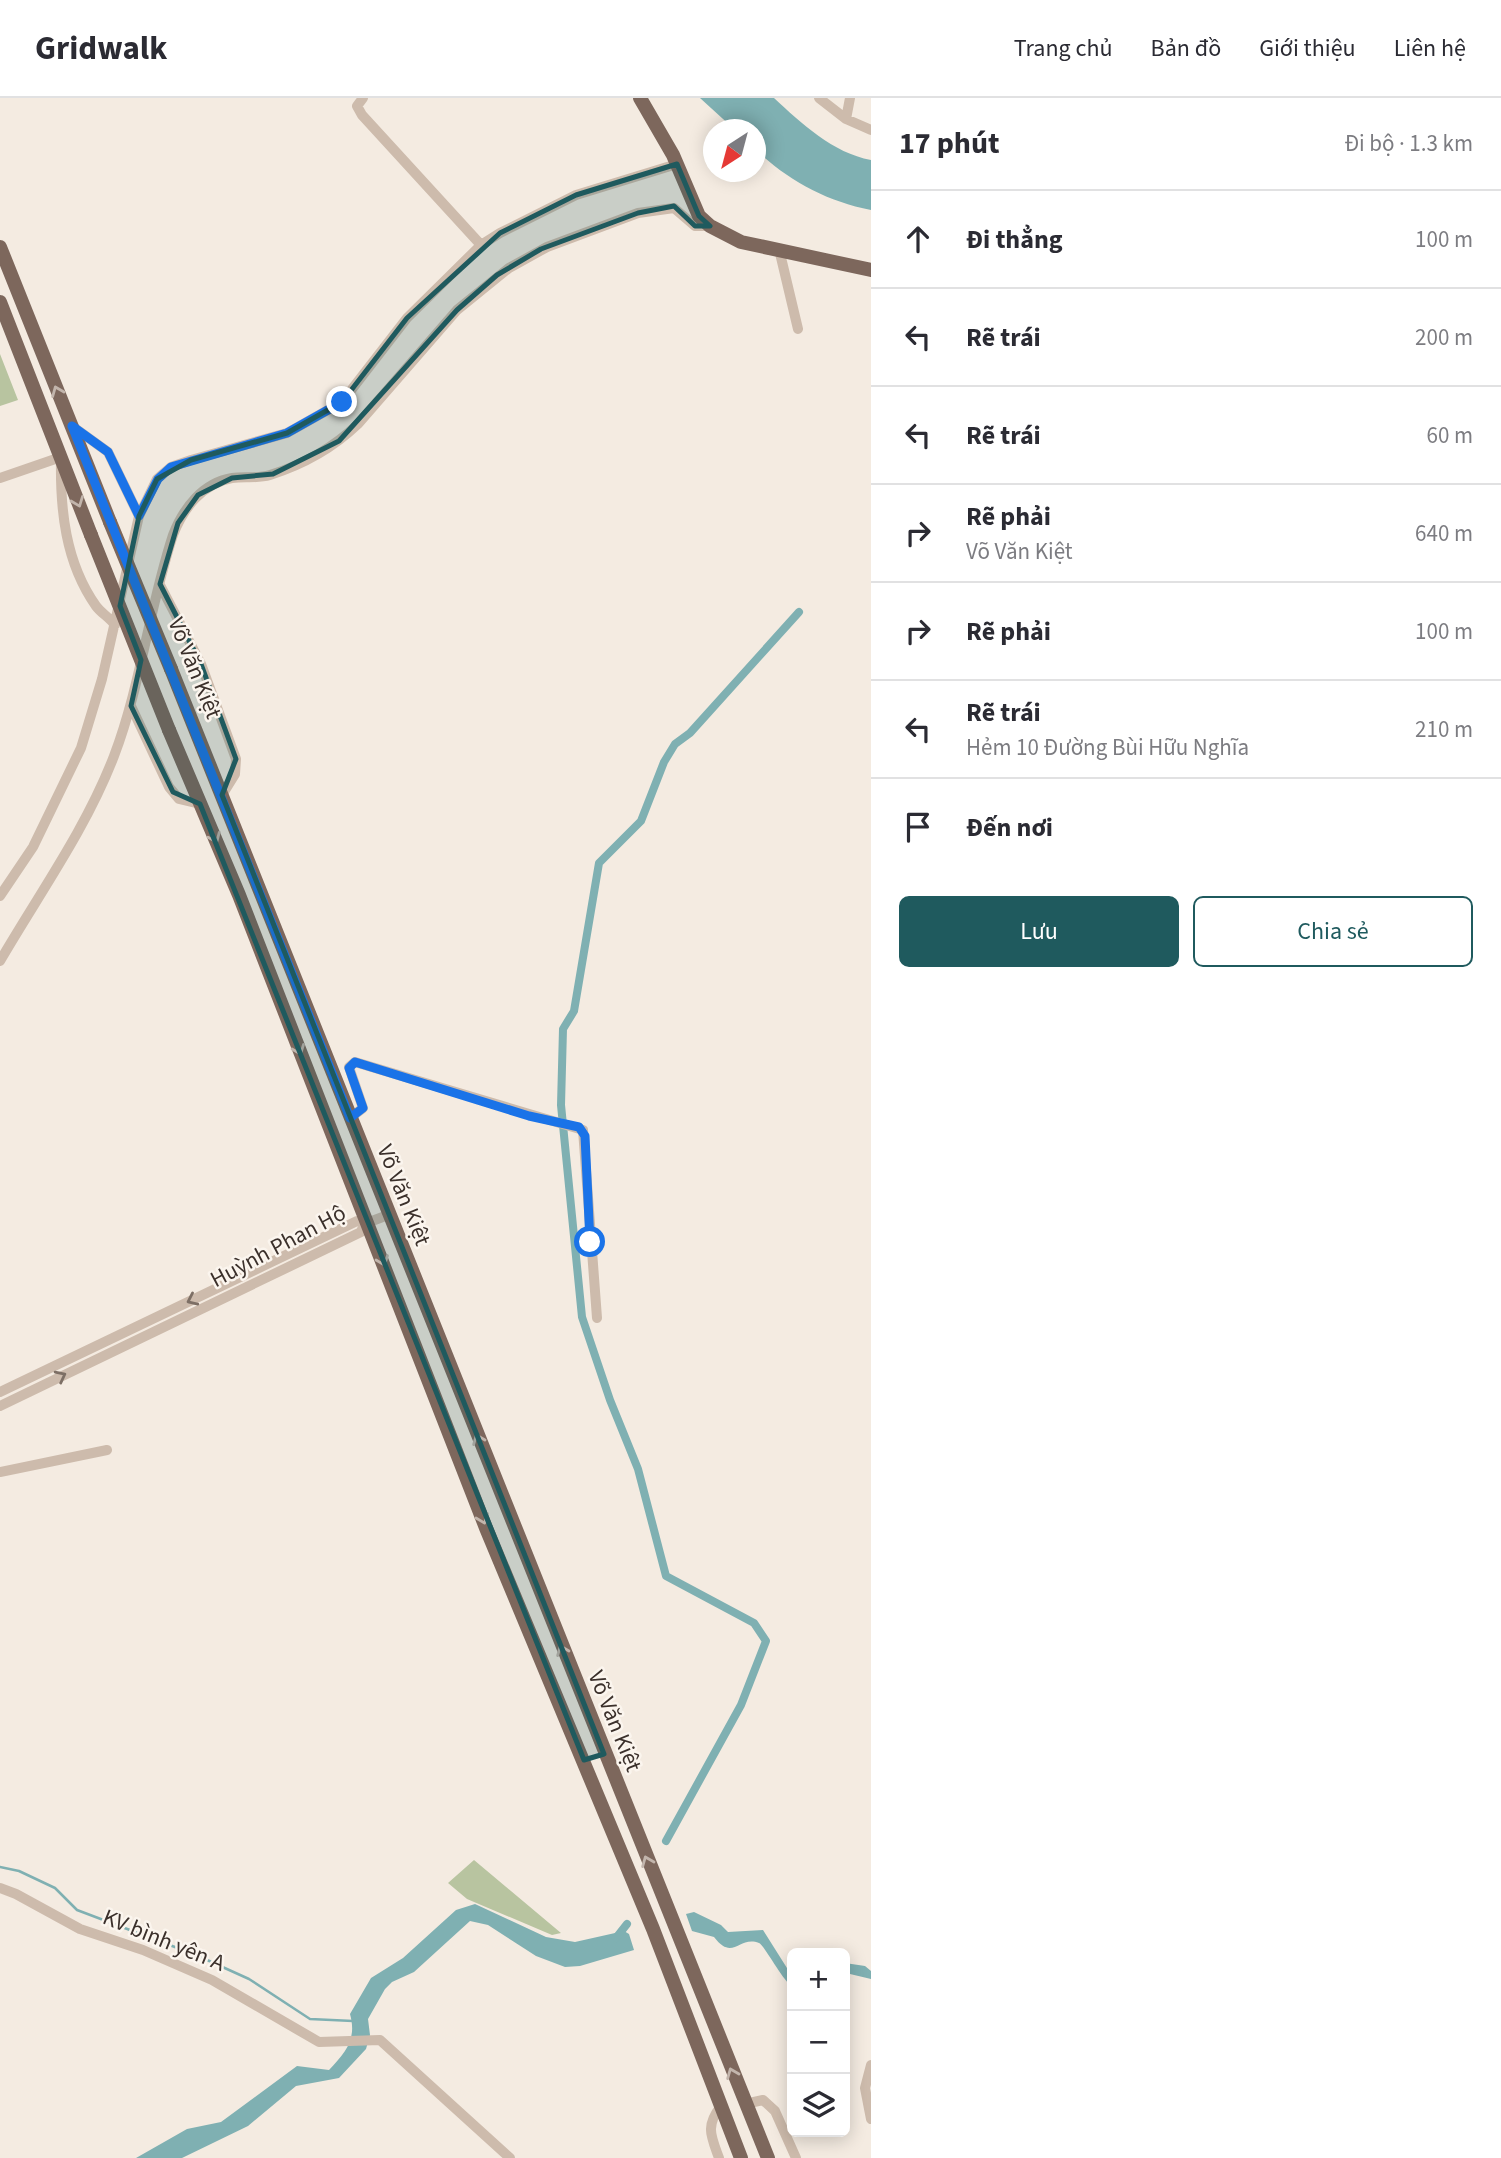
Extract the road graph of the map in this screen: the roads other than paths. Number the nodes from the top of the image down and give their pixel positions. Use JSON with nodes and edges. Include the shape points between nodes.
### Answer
{"nodes":[{"id":1,"x":363,"y":98,"type":"edge"},
{"id":2,"x":640,"y":98,"type":"edge"},
{"id":3,"x":819,"y":98,"type":"edge"},
{"id":4,"x":850,"y":98,"type":"edge"},
{"id":5,"x":846,"y":119,"type":"junction"},
{"id":6,"x":871,"y":130,"type":"edge"},
{"id":7,"x":678,"y":166,"type":"junction"},
{"id":8,"x":710,"y":226,"type":"junction"},
{"id":9,"x":481,"y":245,"type":"junction"},
{"id":10,"x":0,"y":247,"type":"edge"},
{"id":11,"x":779,"y":249,"type":"junction"},
{"id":12,"x":871,"y":270,"type":"edge"},
{"id":13,"x":0,"y":302,"type":"edge"},
{"id":14,"x":797,"y":329,"type":"dead end"},
{"id":15,"x":72,"y":426,"type":"junction"},
{"id":16,"x":61,"y":457,"type":"junction"},
{"id":17,"x":0,"y":478,"type":"edge"},
{"id":18,"x":139,"y":516,"type":"junction"},
{"id":19,"x":160,"y":585,"type":"junction"},
{"id":20,"x":115,"y":625,"type":"junction"},
{"id":21,"x":131,"y":706,"type":"junction"},
{"id":22,"x":222,"y":795,"type":"junction"},
{"id":23,"x":200,"y":804,"type":"junction"},
{"id":24,"x":0,"y":896,"type":"edge"},
{"id":25,"x":0,"y":961,"type":"edge"},
{"id":26,"x":350,"y":1118,"type":"junction"},
{"id":27,"x":388,"y":1215,"type":"junction"},
{"id":28,"x":366,"y":1224,"type":"junction"},
{"id":29,"x":597,"y":1318,"type":"dead end"},
{"id":30,"x":0,"y":1392,"type":"edge"},
{"id":31,"x":0,"y":1406,"type":"edge"},
{"id":32,"x":107,"y":1450,"type":"dead end"},
{"id":33,"x":0,"y":1472,"type":"edge"},
{"id":34,"x":604,"y":1754,"type":"junction"},
{"id":35,"x":584,"y":1760,"type":"junction"},
{"id":36,"x":0,"y":1888,"type":"edge"},
{"id":37,"x":871,"y":2065,"type":"edge"},
{"id":38,"x":744,"y":2104,"type":"junction"},
{"id":39,"x":721,"y":2106,"type":"junction"},
{"id":40,"x":871,"y":2119,"type":"edge"},
{"id":41,"x":510,"y":2158,"type":"edge"},
{"id":42,"x":719,"y":2158,"type":"edge"},
{"id":43,"x":741,"y":2158,"type":"edge"},
{"id":44,"x":768,"y":2158,"type":"edge"},
{"id":45,"x":796,"y":2158,"type":"edge"}],
"edges":[{"from":1,"to":9,"type":"street","via":[[357,106],[362,115]]},
{"from":2,"to":7,"type":"main road"},
{"from":3,"to":5,"type":"street"},
{"from":4,"to":5,"type":"street"},
{"from":5,"to":6,"type":"street"},
{"from":7,"to":8,"type":"main road","via":[[699,216]]},
{"from":7,"to":9,"type":"street","via":[[576,195]]},
{"from":8,"to":11,"type":"main road","via":[[741,242]]},
{"from":8,"to":19,"type":"street","via":[[695,226],[671,207],[638,213],[541,249],[497,275],[457,310],[339,441],[274,474],[232,478],[198,495],[178,523]]},
{"from":9,"to":18,"type":"street","via":[[407,318],[342,402],[287,433],[171,467],[158,479]]},
{"from":15,"to":10,"type":"main road","name":"Võ Văn Kiệt","one_way":true},
{"from":11,"to":12,"type":"main road"},
{"from":11,"to":14,"type":"street"},
{"from":13,"to":16,"type":"main road","name":"Võ Văn Kiệt"},
{"from":15,"to":18,"type":"street","via":[[108,452]]},
{"from":15,"to":22,"type":"main road","name":"Võ Văn Kiệt","bridge":true},
{"from":16,"to":17,"type":"street"},
{"from":16,"to":20,"type":"street","via":[[60,501],[70,552],[98,610]]},
{"from":16,"to":23,"type":"main road","name":"Võ Văn Kiệt","one_way":true,"bridge":true},
{"from":18,"to":20,"type":"street"},
{"from":19,"to":21,"type":"street"},
{"from":19,"to":22,"type":"street","via":[[201,663],[236,759],[235,774]]},
{"from":20,"to":24,"type":"street","via":[[81,748],[33,846]]},
{"from":21,"to":23,"type":"street","via":[[169,787],[179,799]]},
{"from":21,"to":25,"type":"street","via":[[100,786]]},
{"from":22,"to":26,"type":"main road","name":"Võ Văn Kiệt"},
{"from":23,"to":28,"type":"main road","name":"Võ Văn Kiệt","one_way":true},
{"from":26,"to":27,"type":"main road","name":"Võ Văn Kiệt"},
{"from":26,"to":29,"type":"street","via":[[363,1108],[349,1068],[355,1062],[583,1130]]},
{"from":27,"to":28,"type":"street"},
{"from":34,"to":27,"type":"main road","name":"Võ Văn Kiệt","one_way":true},
{"from":28,"to":30,"type":"street","name":"Huỳnh Phan Hộ","one_way":true,"via":[[357,1221]]},
{"from":31,"to":28,"type":"street","name":"Huỳnh Phan Hộ","one_way":true,"via":[[361,1232]]},
{"from":28,"to":35,"type":"main road","name":"Võ Văn Kiệt","one_way":true},
{"from":32,"to":33,"type":"street"},
{"from":34,"to":35,"type":"main road"},
{"from":38,"to":34,"type":"main road","name":"Võ Văn Kiệt","one_way":true},
{"from":35,"to":39,"type":"main road","name":"Võ Văn Kiệt"},
{"from":36,"to":41,"type":"street","name":"KV bình yên A","via":[[87,1933],[143,1950],[212,1980],[313,2039],[383,2041]]},
{"from":37,"to":40,"type":"street","via":[[865,2088]]},
{"from":38,"to":44,"type":"main road","name":"Võ Văn Kiệt"},
{"from":38,"to":45,"type":"street","via":[[763,2100],[772,2106]]},
{"from":39,"to":42,"type":"street","via":[[709,2123]]},
{"from":39,"to":43,"type":"main road","name":"Võ Văn Kiệt"}]}
